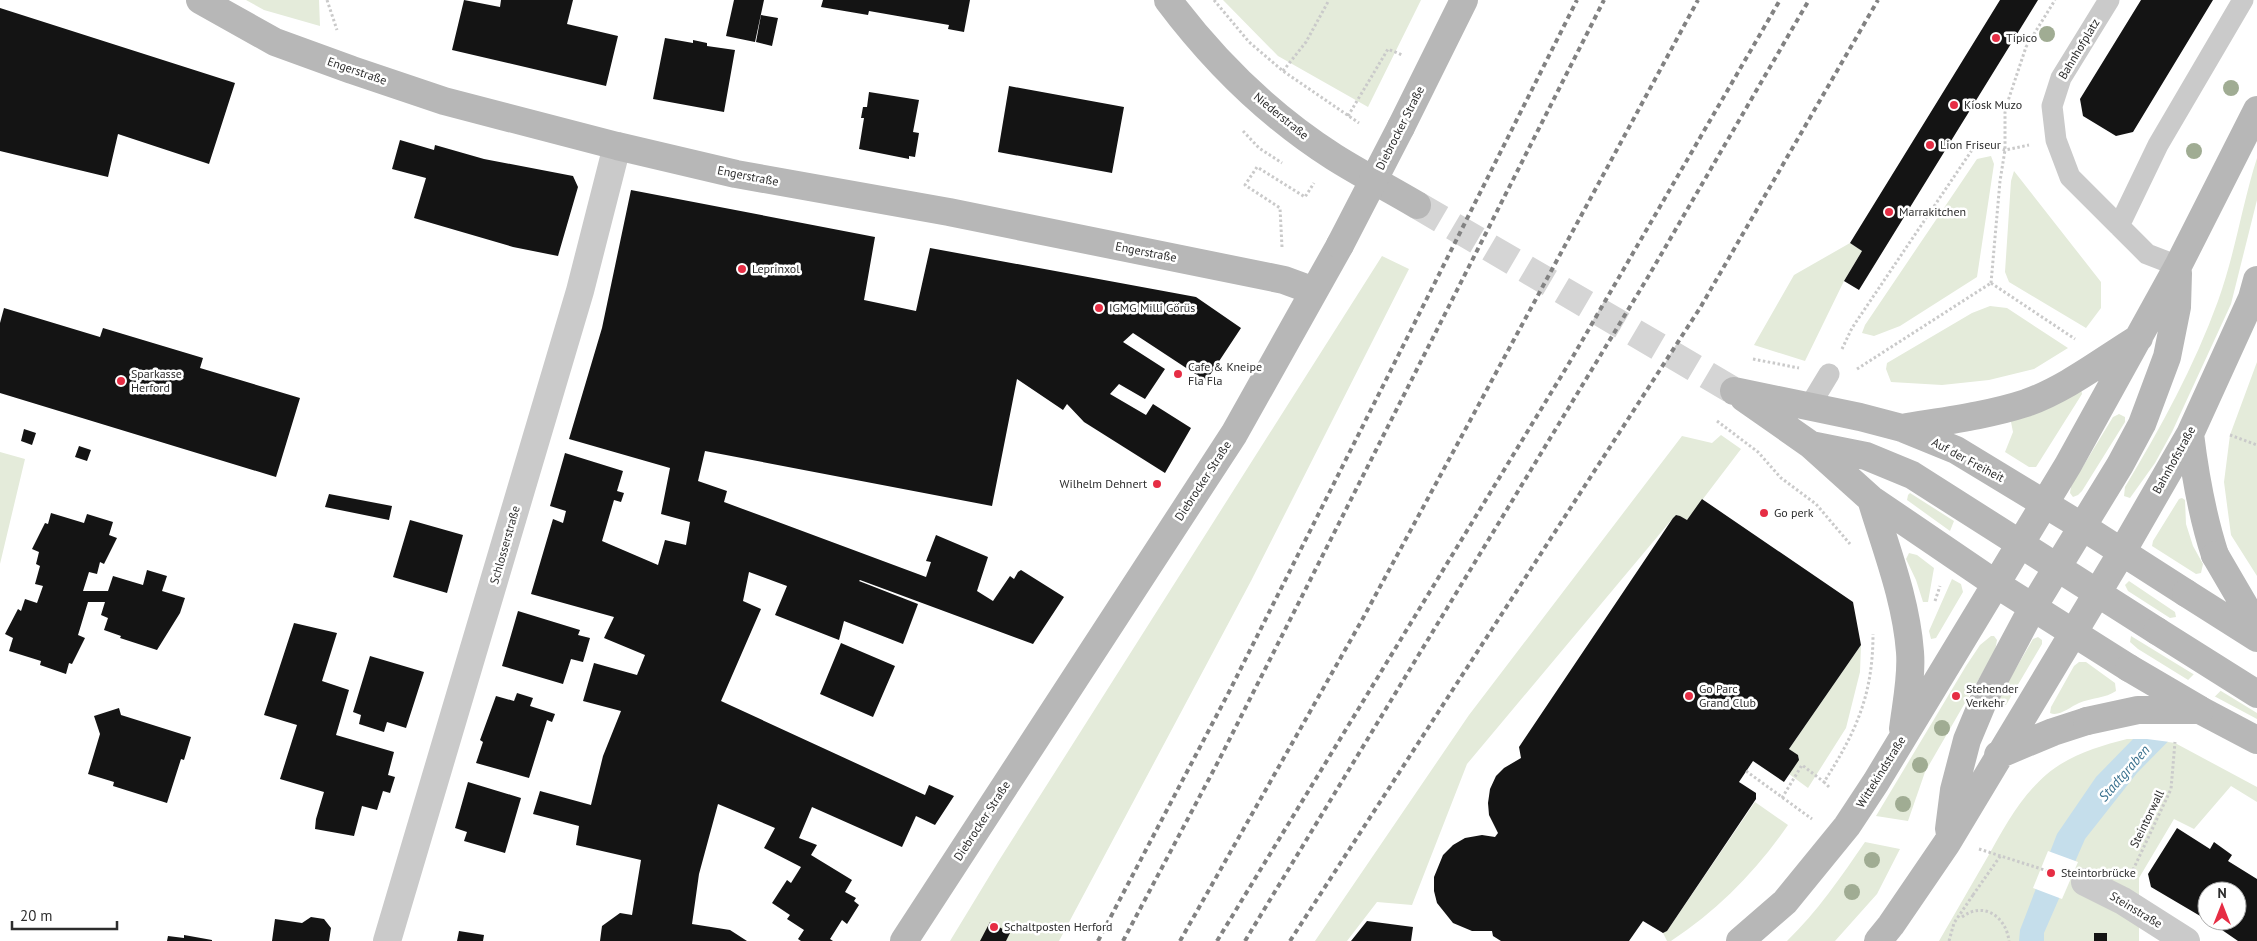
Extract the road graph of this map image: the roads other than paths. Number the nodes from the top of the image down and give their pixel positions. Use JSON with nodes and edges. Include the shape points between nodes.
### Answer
{"nodes":[{"id":1,"x":200,"y":0,"type":"edge"},
{"id":2,"x":1168,"y":0,"type":"edge"},
{"id":3,"x":1464,"y":0,"type":"edge"},
{"id":4,"x":2109,"y":0,"type":"edge"},
{"id":5,"x":2243,"y":0,"type":"edge"},
{"id":6,"x":2257,"y":110,"type":"edge"},
{"id":7,"x":617,"y":146,"type":"junction"},
{"id":8,"x":1417,"y":205,"type":"tunnel mouth"},
{"id":9,"x":2119,"y":226,"type":"junction"},
{"id":10,"x":2178,"y":266,"type":"junction"},
{"id":11,"x":2257,"y":280,"type":"edge"},
{"id":12,"x":1314,"y":291,"type":"junction"},
{"id":13,"x":2140,"y":337,"type":"junction"},
{"id":14,"x":1829,"y":374,"type":"road end"},
{"id":15,"x":1809,"y":407,"type":"junction"},
{"id":16,"x":1902,"y":428,"type":"junction"},
{"id":17,"x":2190,"y":434,"type":"junction"},
{"id":18,"x":1812,"y":445,"type":"junction"},
{"id":19,"x":1871,"y":499,"type":"junction"},
{"id":20,"x":2045,"y":504,"type":"junction"},
{"id":21,"x":2083,"y":527,"type":"junction"},
{"id":22,"x":2020,"y":546,"type":"junction"},
{"id":23,"x":2122,"y":552,"type":"junction"},
{"id":24,"x":2057,"y":569,"type":"junction"},
{"id":25,"x":1996,"y":584,"type":"junction"},
{"id":26,"x":2095,"y":593,"type":"junction"},
{"id":27,"x":2033,"y":607,"type":"junction"},
{"id":28,"x":2257,"y":627,"type":"edge"},
{"id":29,"x":2073,"y":632,"type":"junction"},
{"id":30,"x":2257,"y":638,"type":"edge"},
{"id":31,"x":2257,"y":694,"type":"edge"},
{"id":32,"x":2200,"y":710,"type":"junction"},
{"id":33,"x":2254,"y":738,"type":"edge"},
{"id":34,"x":1901,"y":740,"type":"junction"},
{"id":35,"x":1998,"y":755,"type":"junction"},
{"id":36,"x":1947,"y":843,"type":"junction"},
{"id":37,"x":2085,"y":882,"type":"road end"},
{"id":38,"x":387,"y":941,"type":"edge"},
{"id":39,"x":904,"y":941,"type":"edge"},
{"id":40,"x":1740,"y":941,"type":"edge"},
{"id":41,"x":1878,"y":941,"type":"edge"},
{"id":42,"x":2186,"y":941,"type":"edge"}],
"edges":[{"from":1,"to":7,"type":"street","name":"Engerstraße","via":[[275,42],[444,101]]},
{"from":2,"to":8,"type":"street","name":"Niederstraße","via":[[1221,62],[1297,131]]},
{"from":3,"to":12,"type":"street","name":"Diebrocker Straße","bridge":true},
{"from":4,"to":9,"type":"lane","name":"Bahnhofplatz","via":[[2061,78],[2052,106],[2056,140],[2070,177]]},
{"from":5,"to":9,"type":"lane","via":[[2158,145]]},
{"from":6,"to":10,"type":"street"},
{"from":7,"to":12,"type":"street","name":"Engerstraße","via":[[736,174],[949,212],[1284,280]]},
{"from":7,"to":38,"type":"street","name":"Schlosserstraße","via":[[580,291]]},
{"from":9,"to":10,"type":"lane","name":"Bahnhofplatz","via":[[2147,254]]},
{"from":10,"to":13,"type":"street"},
{"from":10,"to":21,"type":"street","via":[[2178,306],[2167,357],[2142,424]]},
{"from":11,"to":17,"type":"street","name":"Bahnhofstraße","via":[[2252,298]]},
{"from":12,"to":39,"type":"street","name":"Diebrocker Straße","via":[[1234,434]]},
{"from":13,"to":16,"type":"street","via":[[2027,403]]},
{"from":13,"to":20,"type":"street"},
{"from":14,"to":15,"type":"lane"},
{"from":15,"to":16,"type":"street","name":"Auf der Freiheit"},
{"from":15,"to":18,"type":"street","name":"Auf der Freiheit","via":[[1734,391]]},
{"from":16,"to":20,"type":"street","name":"Auf der Freiheit","via":[[1956,450]]},
{"from":17,"to":23,"type":"street","name":"Bahnhofstraße"},
{"from":17,"to":28,"type":"street","bridge":true,"via":[[2206,527],[2216,555]]},
{"from":18,"to":19,"type":"street","name":"Auf der Freiheit"},
{"from":18,"to":22,"type":"street","name":"Auf der Freiheit","via":[[1866,456],[1912,475]]},
{"from":19,"to":25,"type":"street","name":"Auf der Freiheit"},
{"from":19,"to":34,"type":"street","via":[[1900,592],[1909,646],[1909,684]]},
{"from":20,"to":21,"type":"street","name":"Auf der Freiheit"},
{"from":20,"to":22,"type":"street"},
{"from":21,"to":23,"type":"street","name":"Auf der Freiheit"},
{"from":21,"to":24,"type":"street"},
{"from":22,"to":24,"type":"street","name":"Auf der Freiheit"},
{"from":22,"to":25,"type":"street"},
{"from":23,"to":26,"type":"street","name":"Bahnhofstraße"},
{"from":23,"to":30,"type":"street","name":"Auf der Freiheit","bridge":true},
{"from":24,"to":26,"type":"street","name":"Auf der Freiheit"},
{"from":24,"to":27,"type":"street"},
{"from":25,"to":27,"type":"street","name":"Auf der Freiheit"},
{"from":25,"to":34,"type":"street","name":"Wittekindstraße"},
{"from":26,"to":29,"type":"street","name":"Bahnhofstraße"},
{"from":26,"to":31,"type":"street","name":"Auf der Freiheit","bridge":true},
{"from":27,"to":29,"type":"street","name":"Auf der Freiheit"},
{"from":27,"to":36,"type":"street","via":[[1985,697],[1967,740],[1954,790]]},
{"from":29,"to":32,"type":"street","name":"Auf der Freiheit","bridge":true},
{"from":29,"to":35,"type":"street"},
{"from":32,"to":33,"type":"street","name":"Auf der Freiheit"},
{"from":32,"to":35,"type":"street","bridge":true,"via":[[2138,710],[2087,721]]},
{"from":34,"to":40,"type":"street","name":"Wittekindstraße","via":[[1847,826],[1785,902]]},
{"from":35,"to":36,"type":"street"},
{"from":36,"to":41,"type":"street"},
{"from":37,"to":42,"type":"street","name":"Steinstraße","via":[[2123,900]]}]}
